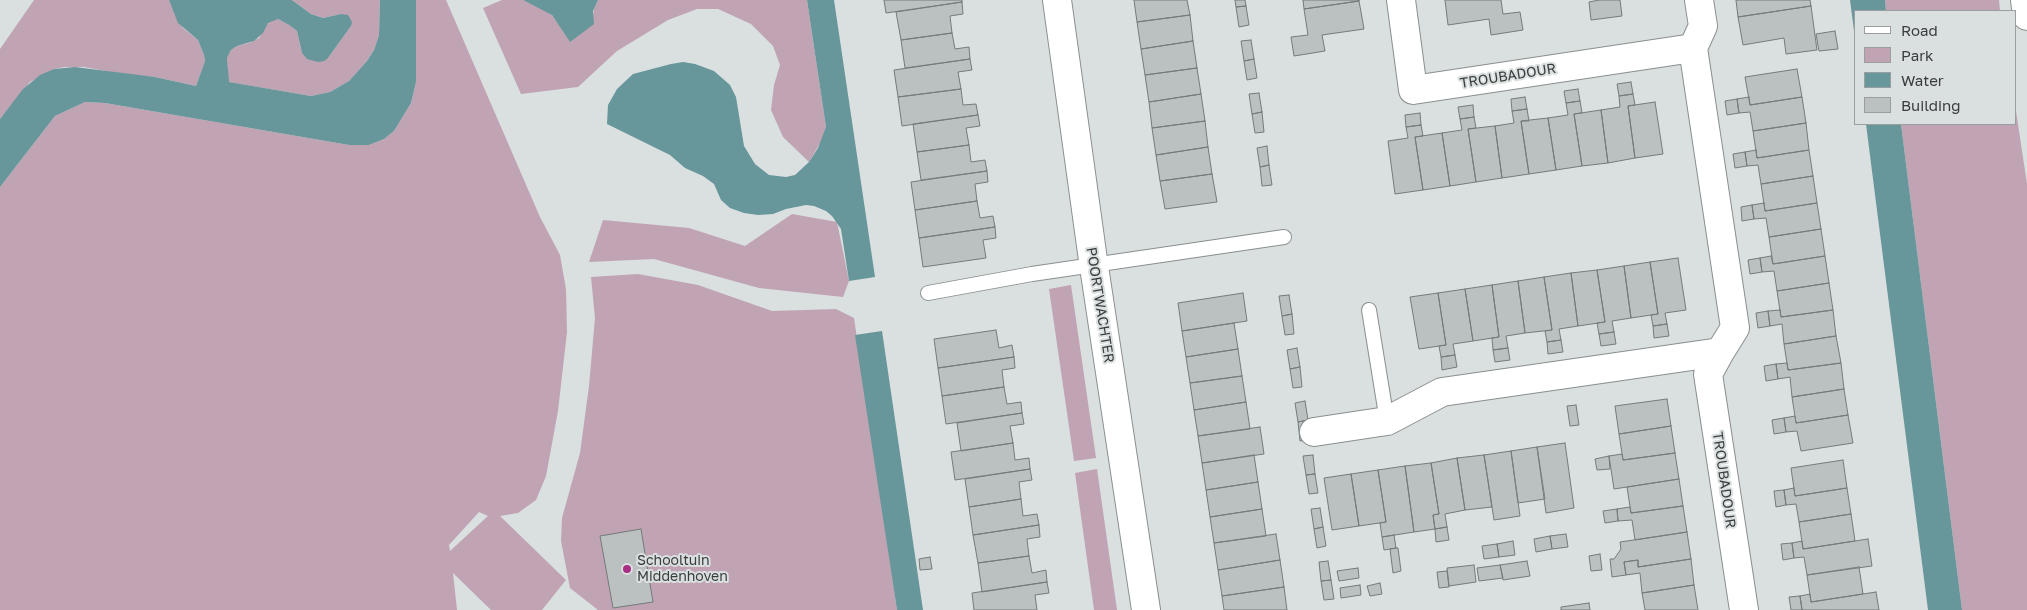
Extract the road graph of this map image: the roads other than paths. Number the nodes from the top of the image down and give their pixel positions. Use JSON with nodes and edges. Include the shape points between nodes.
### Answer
{"nodes":[{"id":1,"x":1057,"y":0,"type":"edge"},
{"id":2,"x":1401,"y":0,"type":"edge"},
{"id":3,"x":1699,"y":0,"type":"edge"},
{"id":4,"x":2025,"y":0,"type":"edge"},
{"id":5,"x":2027,"y":16,"type":"edge"},
{"id":6,"x":1693,"y":48,"type":"junction"},
{"id":7,"x":1284,"y":238,"type":"dead end"},
{"id":8,"x":1094,"y":265,"type":"junction"},
{"id":9,"x":928,"y":293,"type":"dead end"},
{"id":10,"x":1369,"y":310,"type":"dead end"},
{"id":11,"x":1720,"y":352,"type":"junction"},
{"id":12,"x":1387,"y":421,"type":"junction"},
{"id":13,"x":1314,"y":432,"type":"dead end"},
{"id":14,"x":1146,"y":610,"type":"edge"},
{"id":15,"x":1744,"y":610,"type":"edge"}],
"edges":[{"from":1,"to":8,"type":"street","name":"POORTWACHTER"},
{"from":2,"to":6,"type":"street","name":"TROUBADOUR","via":[[1412,90]]},
{"from":3,"to":6,"type":"street","via":[[1703,26]]},
{"from":4,"to":5,"type":"street"},
{"from":6,"to":11,"type":"street","name":"TROUBADOUR","via":[[1735,328]]},
{"from":7,"to":8,"type":"lane"},
{"from":8,"to":9,"type":"lane"},
{"from":8,"to":14,"type":"street","name":"POORTWACHTER"},
{"from":10,"to":12,"type":"lane"},
{"from":11,"to":12,"type":"street","via":[[1442,392]]},
{"from":11,"to":15,"type":"street","name":"TROUBADOUR","via":[[1708,374]]},
{"from":12,"to":13,"type":"street"}]}
